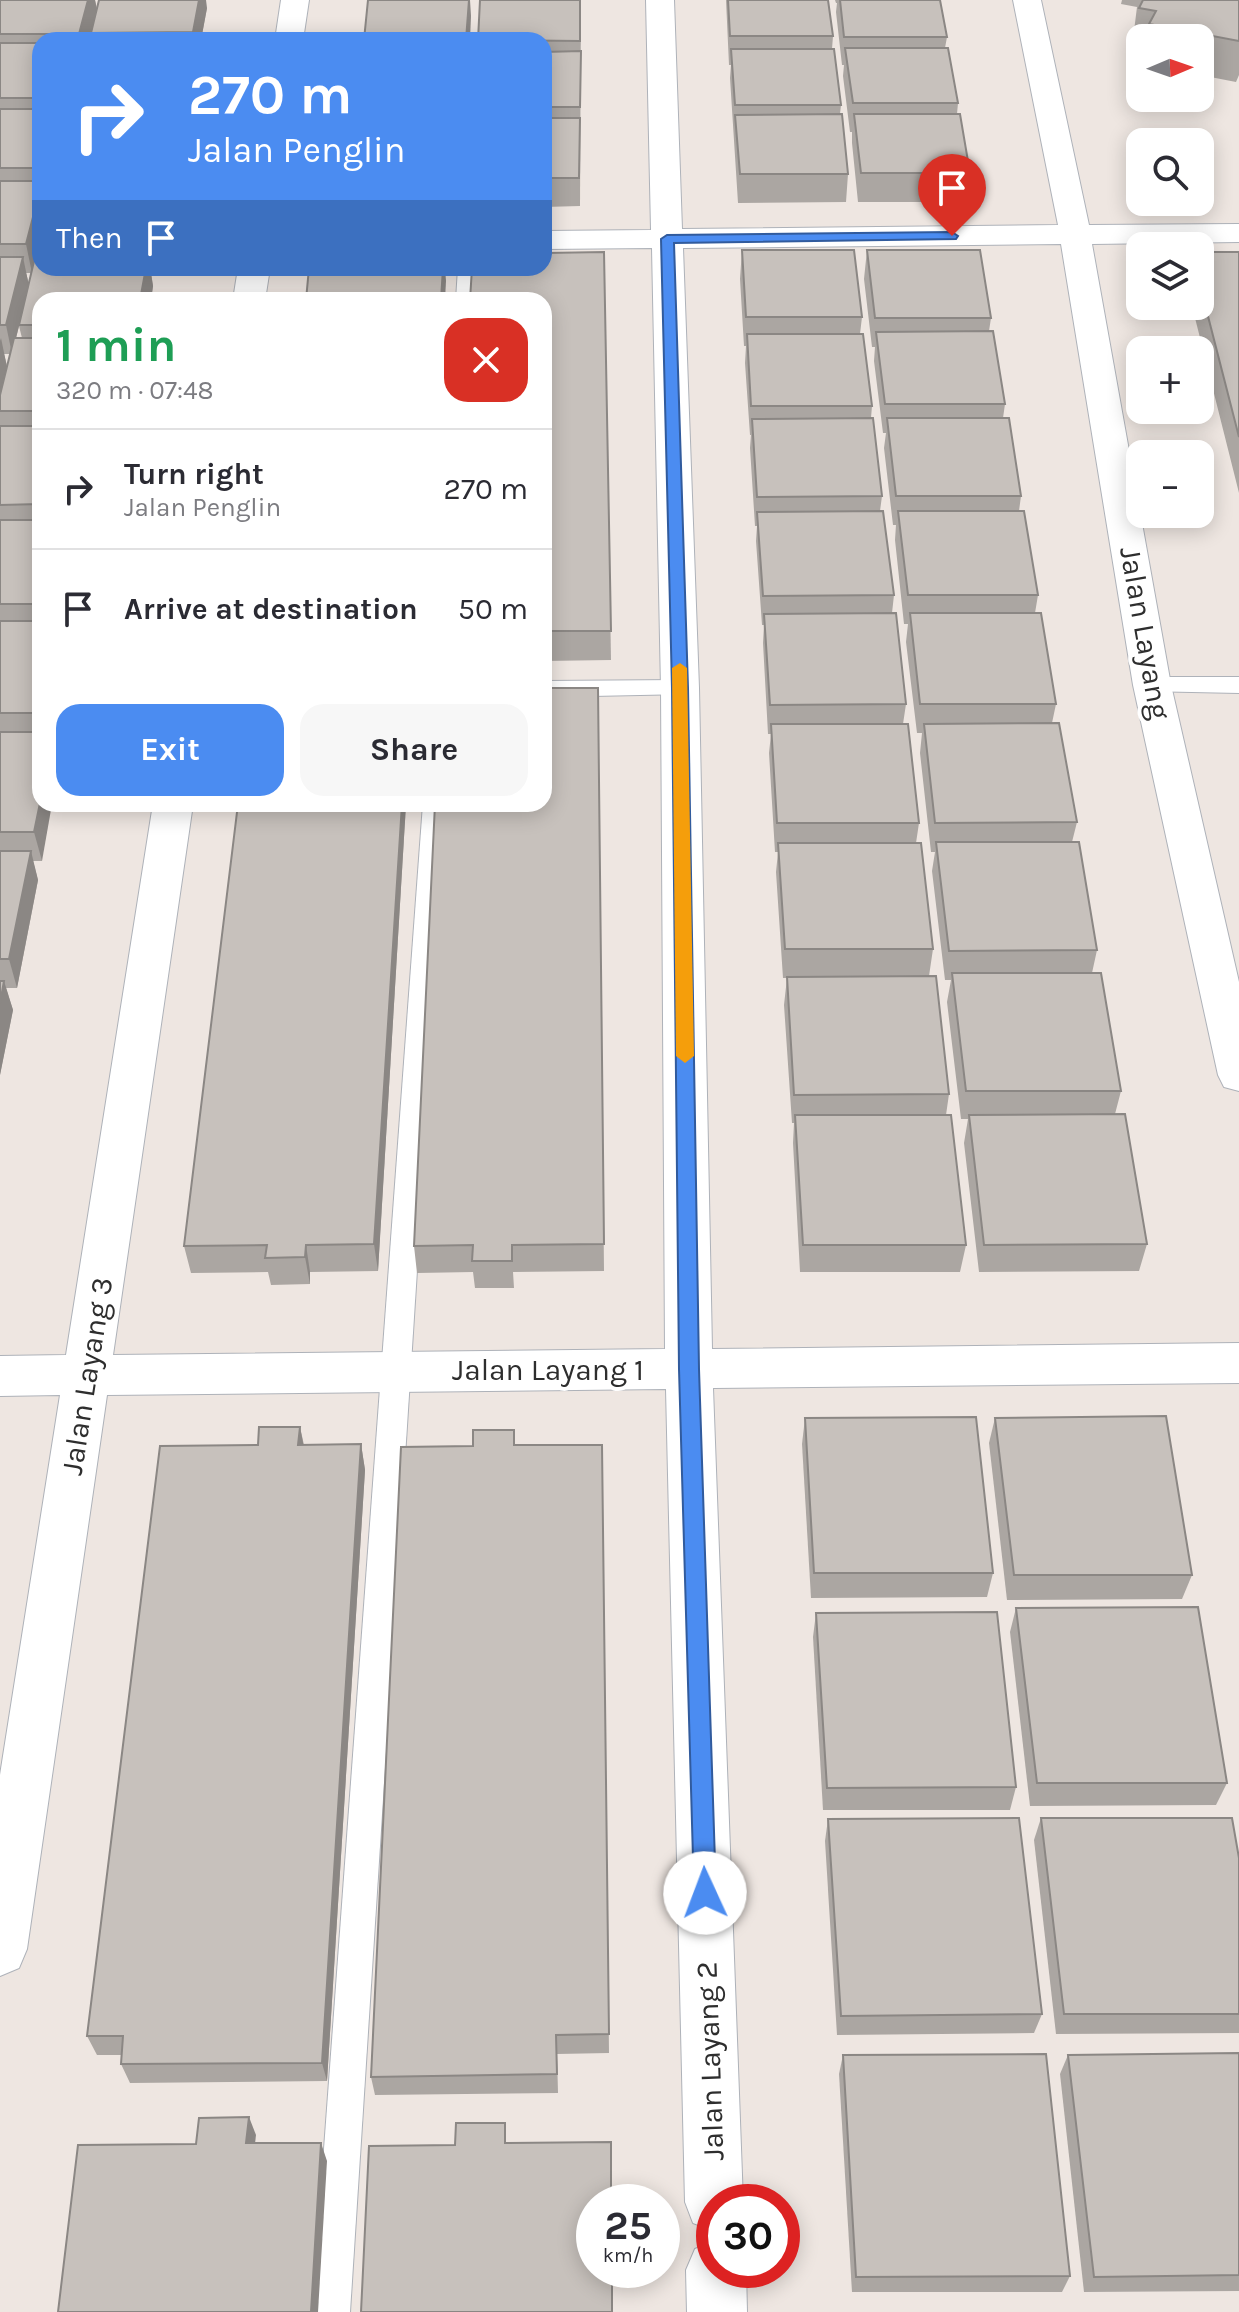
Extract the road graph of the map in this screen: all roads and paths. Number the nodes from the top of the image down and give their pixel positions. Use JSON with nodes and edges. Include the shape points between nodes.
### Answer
{"nodes":[{"id":1,"x":295,"y":0,"type":"edge"},
{"id":2,"x":660,"y":0,"type":"edge"},
{"id":3,"x":1027,"y":0,"type":"edge"},
{"id":4,"x":290,"y":32,"type":"edge"},
{"id":5,"x":1239,"y":233,"type":"edge"},
{"id":6,"x":1075,"y":235,"type":"junction"},
{"id":7,"x":667,"y":239,"type":"junction"},
{"id":8,"x":552,"y":240,"type":"edge"},
{"id":9,"x":1152,"y":685,"type":"junction"},
{"id":10,"x":1239,"y":685,"type":"edge"},
{"id":11,"x":680,"y":688,"type":"junction"},
{"id":12,"x":552,"y":689,"type":"edge"},
{"id":13,"x":172,"y":812,"type":"edge"},
{"id":14,"x":434,"y":812,"type":"edge"},
{"id":15,"x":1239,"y":1075,"type":"edge"},
{"id":16,"x":1239,"y":1363,"type":"edge"},
{"id":17,"x":689,"y":1369,"type":"junction"},
{"id":18,"x":393,"y":1371,"type":"junction"},
{"id":19,"x":87,"y":1375,"type":"junction"},
{"id":20,"x":0,"y":1376,"type":"edge"},
{"id":21,"x":0,"y":1949,"type":"edge"},
{"id":22,"x":713,"y":2184,"type":"edge"},
{"id":23,"x":716,"y":2288,"type":"edge"},
{"id":24,"x":331,"y":2312,"type":"edge"},
{"id":25,"x":717,"y":2312,"type":"edge"}],
"edges":[{"from":1,"to":4,"type":"street"},
{"from":2,"to":7,"type":"street","name":"Jalan Layang 2"},
{"from":3,"to":6,"type":"street","name":"Jalan Layang"},
{"from":5,"to":6,"type":"street"},
{"from":6,"to":7,"type":"street"},
{"from":6,"to":9,"type":"street","name":"Jalan Layang"},
{"from":7,"to":8,"type":"street"},
{"from":7,"to":11,"type":"street","name":"Jalan Layang 2"},
{"from":9,"to":10,"type":"lane"},
{"from":9,"to":15,"type":"street","name":"Jalan Layang"},
{"from":11,"to":12,"type":"lane"},
{"from":11,"to":17,"type":"street","name":"Jalan Layang 2"},
{"from":13,"to":19,"type":"street","name":"Jalan Layang 3"},
{"from":14,"to":18,"type":"lane"},
{"from":16,"to":17,"type":"street","name":"Jalan Layang 1"},
{"from":17,"to":18,"type":"street","name":"Jalan Layang 1"},
{"from":17,"to":22,"type":"street","name":"Jalan Layang 2"},
{"from":18,"to":19,"type":"street","name":"Jalan Layang 1"},
{"from":18,"to":24,"type":"lane"},
{"from":19,"to":20,"type":"street","name":"Jalan Layang 1"},
{"from":19,"to":21,"type":"street","name":"Jalan Layang 3"},
{"from":23,"to":25,"type":"street"}]}
